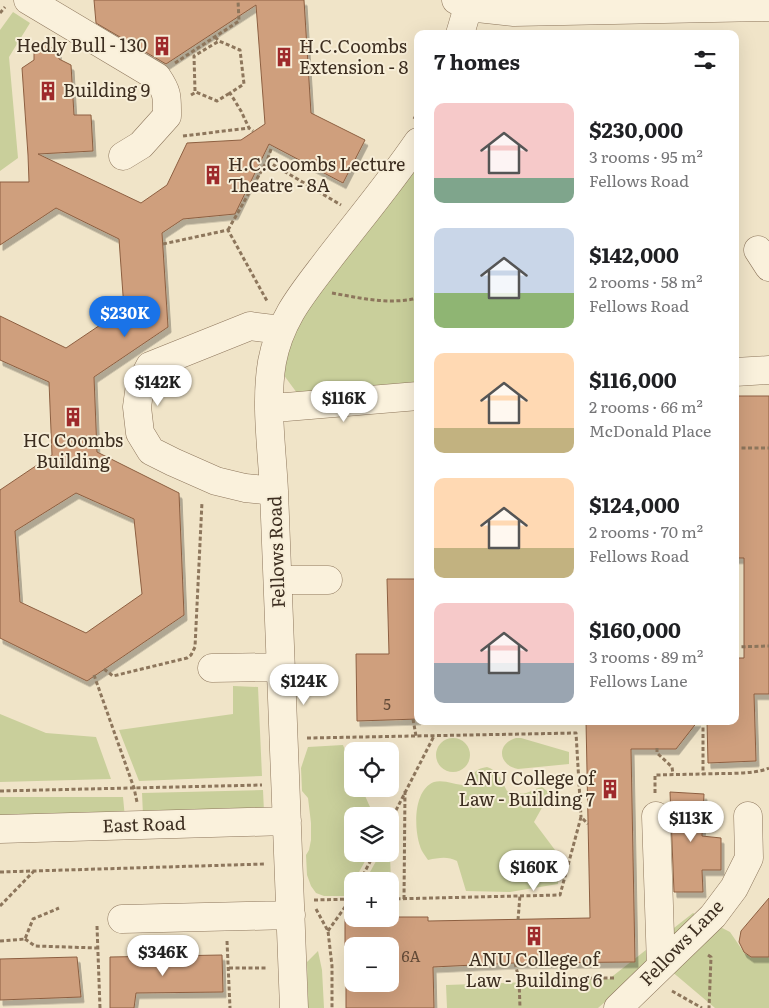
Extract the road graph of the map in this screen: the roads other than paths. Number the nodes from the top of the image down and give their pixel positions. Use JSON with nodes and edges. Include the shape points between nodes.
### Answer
{"nodes":[{"id":1,"x":28,"y":0,"type":"edge"},
{"id":2,"x":462,"y":4,"type":"edge"},
{"id":3,"x":769,"y":7,"type":"edge"},
{"id":4,"x":460,"y":30,"type":"edge"},
{"id":5,"x":414,"y":148,"type":"edge"},
{"id":6,"x":124,"y":156,"type":"dead end"},
{"id":7,"x":281,"y":330,"type":"junction"},
{"id":8,"x":769,"y":370,"type":"edge"},
{"id":9,"x":739,"y":372,"type":"edge"},
{"id":10,"x":414,"y":396,"type":"edge"},
{"id":11,"x":269,"y":407,"type":"junction"},
{"id":12,"x":274,"y":490,"type":"junction"},
{"id":13,"x":278,"y":580,"type":"junction"},
{"id":14,"x":328,"y":580,"type":"dead end"},
{"id":15,"x":281,"y":667,"type":"junction"},
{"id":16,"x":212,"y":668,"type":"dead end"},
{"id":17,"x":656,"y":816,"type":"dead end"},
{"id":18,"x":748,"y":816,"type":"dead end"},
{"id":19,"x":287,"y":821,"type":"junction"},
{"id":20,"x":0,"y":829,"type":"edge"},
{"id":21,"x":301,"y":907,"type":"junction"},
{"id":22,"x":110,"y":919,"type":"road end"},
{"id":23,"x":655,"y":972,"type":"junction"},
{"id":24,"x":294,"y":1008,"type":"edge"},
{"id":25,"x":618,"y":1008,"type":"edge"}],
"edges":[{"from":1,"to":6,"type":"street","via":[[157,77],[165,89],[167,116],[142,145]]},
{"from":2,"to":3,"type":"street","via":[[514,12]]},
{"from":2,"to":4,"type":"street"},
{"from":5,"to":7,"type":"street","name":"Fellows Road","via":[[306,289]]},
{"from":7,"to":11,"type":"street","name":"Fellows Road","via":[[272,363]]},
{"from":7,"to":12,"type":"street","via":[[250,326],[150,366],[140,385],[137,407],[140,433],[151,451],[216,481]]},
{"from":8,"to":9,"type":"street"},
{"from":10,"to":11,"type":"street"},
{"from":11,"to":12,"type":"street","name":"Fellows Road"},
{"from":12,"to":13,"type":"street","name":"Fellows Road"},
{"from":13,"to":14,"type":"street"},
{"from":13,"to":15,"type":"street","name":"Fellows Road"},
{"from":15,"to":16,"type":"street"},
{"from":15,"to":19,"type":"street","name":"Fellows Road"},
{"from":17,"to":23,"type":"street"},
{"from":18,"to":23,"type":"street","name":"Fellows Lane","via":[[749,858],[734,888],[713,916]]},
{"from":19,"to":20,"type":"street","name":"East Road"},
{"from":19,"to":21,"type":"street","name":"Fellows Road","via":[[289,864]]},
{"from":21,"to":22,"type":"street","via":[[225,916]]},
{"from":21,"to":24,"type":"street","name":"Fellows Road","via":[[293,967]]},
{"from":23,"to":25,"type":"street","name":"Fellows Lane"}]}
